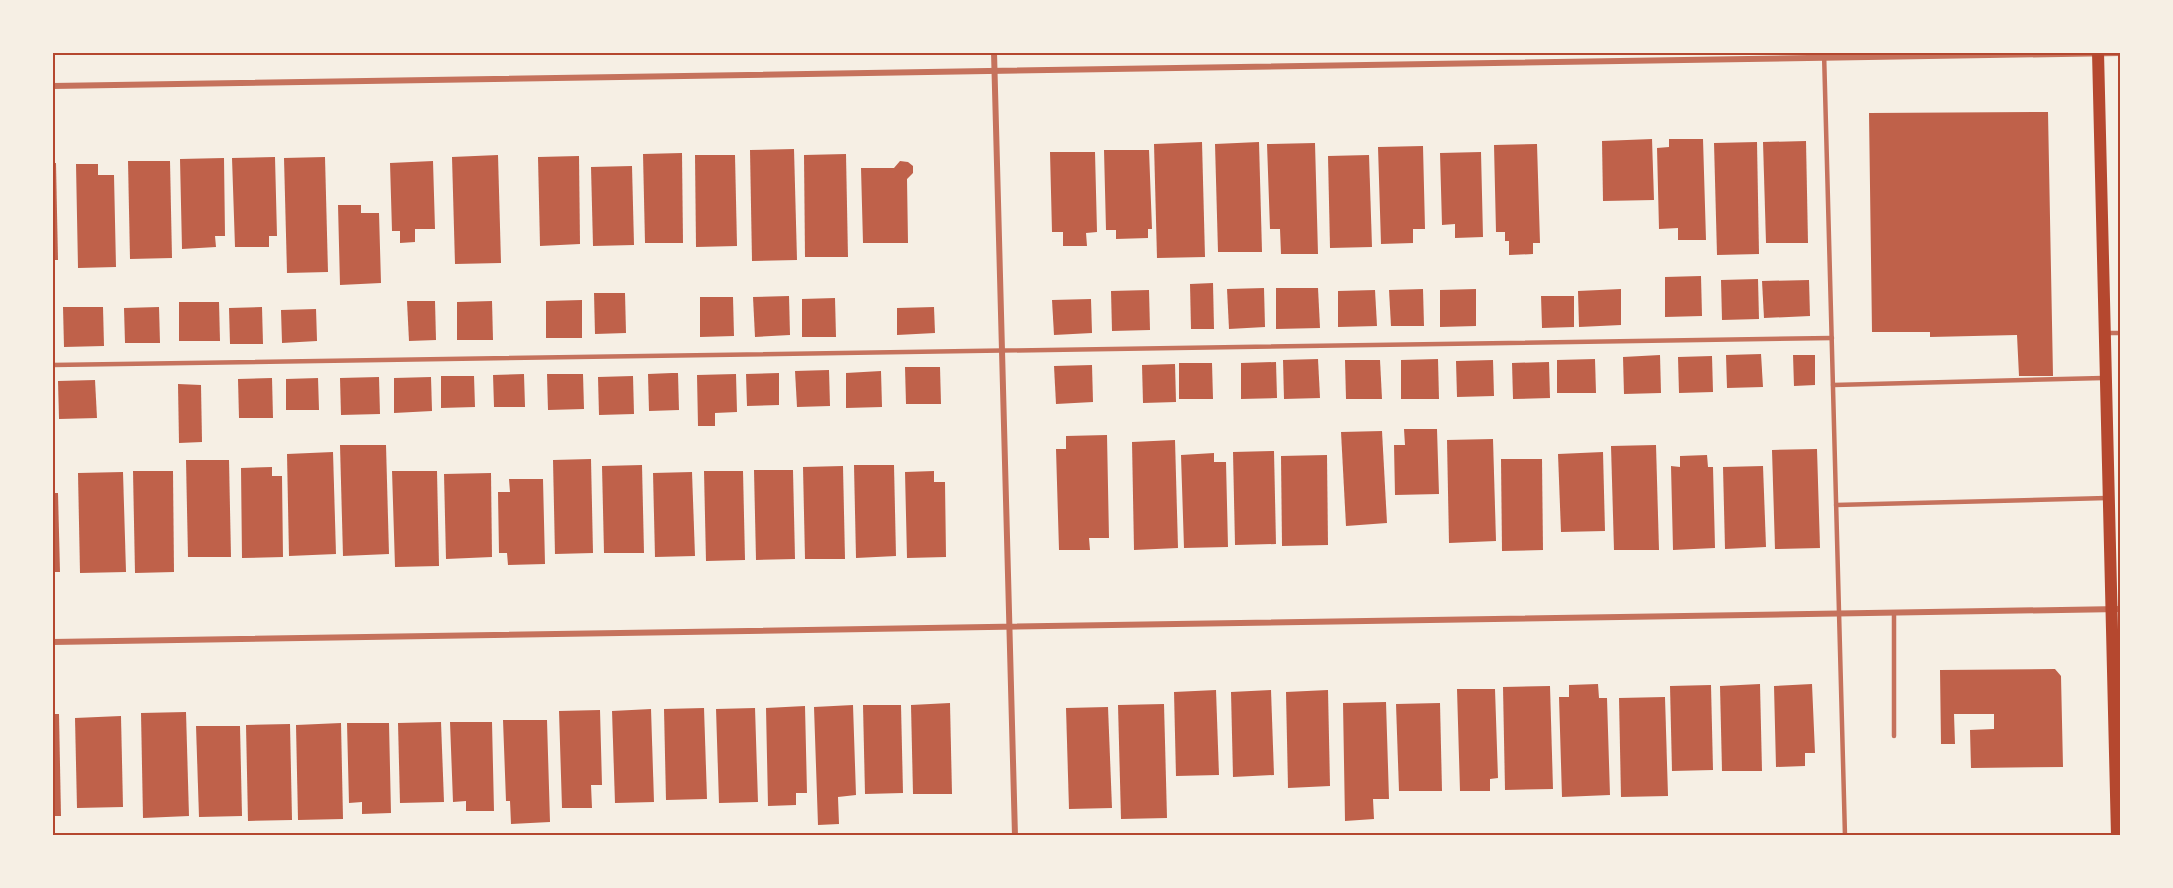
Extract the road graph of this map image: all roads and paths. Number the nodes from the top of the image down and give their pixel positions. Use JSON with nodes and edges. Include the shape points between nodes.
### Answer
{"nodes":[{"id":1,"x":994,"y":52,"type":"edge"},
{"id":2,"x":2098,"y":53,"type":"edge"},
{"id":3,"x":2121,"y":53,"type":"edge"},
{"id":4,"x":1824,"y":56,"type":"edge"},
{"id":5,"x":994,"y":72,"type":"junction"},
{"id":6,"x":52,"y":86,"type":"edge"},
{"id":7,"x":2105,"y":333,"type":"junction"},
{"id":8,"x":2121,"y":333,"type":"edge"},
{"id":9,"x":1832,"y":338,"type":"junction"},
{"id":10,"x":1002,"y":350,"type":"junction"},
{"id":11,"x":52,"y":365,"type":"edge"},
{"id":12,"x":2106,"y":378,"type":"junction"},
{"id":13,"x":1833,"y":385,"type":"junction"},
{"id":14,"x":2109,"y":498,"type":"junction"},
{"id":15,"x":1836,"y":505,"type":"junction"},
{"id":16,"x":2116,"y":609,"type":"edge"},
{"id":17,"x":1894,"y":613,"type":"junction"},
{"id":18,"x":1839,"y":614,"type":"junction"},
{"id":19,"x":1009,"y":627,"type":"junction"},
{"id":20,"x":52,"y":642,"type":"edge"},
{"id":21,"x":1894,"y":736,"type":"dead end"},
{"id":22,"x":1015,"y":836,"type":"edge"},
{"id":23,"x":1845,"y":836,"type":"edge"},
{"id":24,"x":2117,"y":836,"type":"edge"}],
"edges":[{"from":1,"to":5,"type":"street"},
{"from":2,"to":3,"type":"street"},
{"from":2,"to":4,"type":"street"},
{"from":2,"to":7,"type":"main road"},
{"from":4,"to":5,"type":"street"},
{"from":4,"to":9,"type":"lane"},
{"from":5,"to":6,"type":"street"},
{"from":5,"to":10,"type":"street"},
{"from":7,"to":8,"type":"lane"},
{"from":7,"to":12,"type":"main road"},
{"from":9,"to":10,"type":"lane"},
{"from":9,"to":13,"type":"lane"},
{"from":10,"to":11,"type":"lane"},
{"from":10,"to":19,"type":"street"},
{"from":12,"to":13,"type":"lane"},
{"from":12,"to":14,"type":"main road"},
{"from":13,"to":15,"type":"lane"},
{"from":14,"to":15,"type":"lane"},
{"from":14,"to":16,"type":"main road"},
{"from":15,"to":18,"type":"lane"},
{"from":16,"to":17,"type":"street"},
{"from":16,"to":24,"type":"main road"},
{"from":17,"to":18,"type":"street"},
{"from":17,"to":21,"type":"lane"},
{"from":18,"to":19,"type":"street"},
{"from":18,"to":23,"type":"lane"},
{"from":19,"to":20,"type":"street"},
{"from":19,"to":22,"type":"street"}]}
